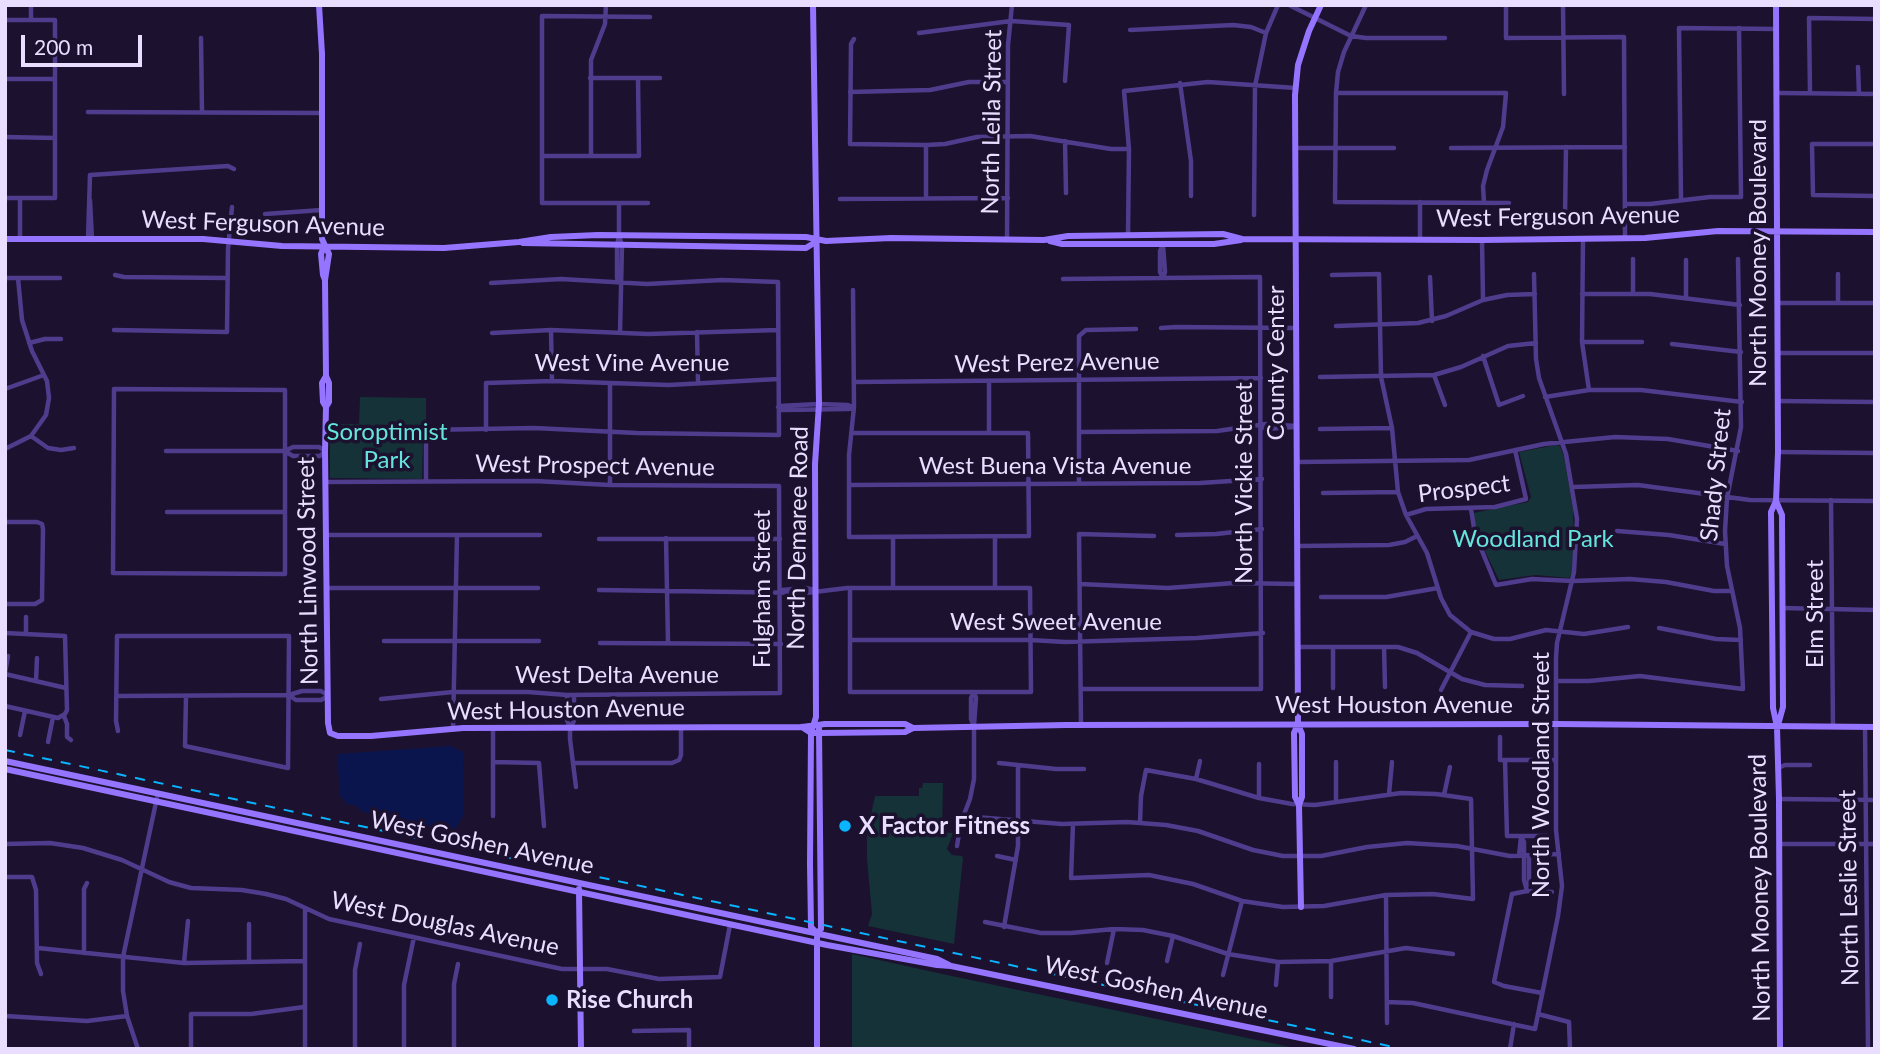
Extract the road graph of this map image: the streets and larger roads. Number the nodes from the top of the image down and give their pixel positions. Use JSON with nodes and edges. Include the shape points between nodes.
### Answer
{"nodes":[{"id":1,"x":31,"y":5,"type":"edge"},
{"id":2,"x":319,"y":5,"type":"edge"},
{"id":3,"x":606,"y":5,"type":"edge"},
{"id":4,"x":813,"y":5,"type":"edge"},
{"id":5,"x":1012,"y":5,"type":"edge"},
{"id":6,"x":1278,"y":5,"type":"edge"},
{"id":7,"x":1289,"y":5,"type":"edge"},
{"id":8,"x":1321,"y":5,"type":"edge"},
{"id":9,"x":1366,"y":5,"type":"edge"},
{"id":10,"x":1506,"y":5,"type":"edge"},
{"id":11,"x":1563,"y":5,"type":"edge"},
{"id":12,"x":1776,"y":5,"type":"edge"},
{"id":13,"x":606,"y":16,"type":"junction"},
{"id":14,"x":650,"y":17,"type":"dead end"},
{"id":15,"x":1316,"y":17,"type":"junction"},
{"id":16,"x":1875,"y":19,"type":"edge"},
{"id":17,"x":5,"y":20,"type":"edge"},
{"id":18,"x":31,"y":20,"type":"junction"},
{"id":19,"x":1011,"y":21,"type":"junction"},
{"id":20,"x":1739,"y":28,"type":"junction"},
{"id":21,"x":1776,"y":29,"type":"junction"},
{"id":22,"x":1130,"y":30,"type":"dead end"},
{"id":23,"x":919,"y":33,"type":"dead end"},
{"id":24,"x":1266,"y":33,"type":"junction"},
{"id":25,"x":1351,"y":36,"type":"junction"},
{"id":26,"x":1564,"y":37,"type":"junction"},
{"id":27,"x":201,"y":38,"type":"dead end"},
{"id":28,"x":1445,"y":38,"type":"dead end"},
{"id":29,"x":854,"y":39,"type":"dead end"},
{"id":30,"x":1858,"y":68,"type":"dead end"},
{"id":31,"x":590,"y":78,"type":"junction"},
{"id":32,"x":638,"y":78,"type":"junction"},
{"id":33,"x":660,"y":78,"type":"dead end"},
{"id":34,"x":5,"y":79,"type":"edge"},
{"id":35,"x":55,"y":79,"type":"junction"},
{"id":36,"x":1065,"y":81,"type":"dead end"},
{"id":37,"x":1008,"y":82,"type":"junction"},
{"id":38,"x":1180,"y":83,"type":"junction"},
{"id":39,"x":1255,"y":86,"type":"junction"},
{"id":40,"x":1296,"y":88,"type":"junction"},
{"id":41,"x":850,"y":92,"type":"junction"},
{"id":42,"x":1336,"y":93,"type":"junction"},
{"id":43,"x":1778,"y":93,"type":"junction"},
{"id":44,"x":1810,"y":93,"type":"junction"},
{"id":45,"x":1564,"y":94,"type":"dead end"},
{"id":46,"x":1859,"y":94,"type":"junction"},
{"id":47,"x":1875,"y":94,"type":"edge"},
{"id":48,"x":88,"y":112,"type":"dead end"},
{"id":49,"x":202,"y":113,"type":"junction"},
{"id":50,"x":322,"y":113,"type":"junction"},
{"id":51,"x":1008,"y":136,"type":"junction"},
{"id":52,"x":5,"y":137,"type":"edge"},
{"id":53,"x":55,"y":138,"type":"junction"},
{"id":54,"x":1065,"y":142,"type":"junction"},
{"id":55,"x":1875,"y":144,"type":"edge"},
{"id":56,"x":926,"y":145,"type":"junction"},
{"id":57,"x":1335,"y":147,"type":"junction"},
{"id":58,"x":1494,"y":147,"type":"junction"},
{"id":59,"x":1566,"y":147,"type":"junction"},
{"id":60,"x":1625,"y":147,"type":"junction"},
{"id":61,"x":1295,"y":148,"type":"junction"},
{"id":62,"x":1394,"y":148,"type":"dead end"},
{"id":63,"x":1451,"y":148,"type":"dead end"},
{"id":64,"x":1129,"y":149,"type":"junction"},
{"id":65,"x":542,"y":156,"type":"junction"},
{"id":66,"x":591,"y":156,"type":"junction"},
{"id":67,"x":234,"y":169,"type":"dead end"},
{"id":68,"x":1066,"y":192,"type":"dead end"},
{"id":69,"x":1191,"y":195,"type":"dead end"},
{"id":70,"x":1875,"y":196,"type":"edge"},
{"id":71,"x":5,"y":198,"type":"edge"},
{"id":72,"x":20,"y":198,"type":"junction"},
{"id":73,"x":926,"y":198,"type":"junction"},
{"id":74,"x":1008,"y":198,"type":"junction"},
{"id":75,"x":840,"y":199,"type":"dead end"},
{"id":76,"x":1681,"y":199,"type":"junction"},
{"id":77,"x":1420,"y":202,"type":"junction"},
{"id":78,"x":1484,"y":202,"type":"junction"},
{"id":79,"x":619,"y":203,"type":"junction"},
{"id":80,"x":1509,"y":203,"type":"dead end"},
{"id":81,"x":648,"y":204,"type":"dead end"},
{"id":82,"x":1626,"y":204,"type":"junction"},
{"id":83,"x":232,"y":207,"type":"dead end"},
{"id":84,"x":322,"y":210,"type":"junction"},
{"id":85,"x":265,"y":214,"type":"dead end"},
{"id":86,"x":1254,"y":215,"type":"dead end"},
{"id":87,"x":1565,"y":217,"type":"dead end"},
{"id":88,"x":1776,"y":231,"type":"junction"},
{"id":89,"x":1875,"y":232,"type":"edge"},
{"id":90,"x":1128,"y":235,"type":"junction"},
{"id":91,"x":619,"y":236,"type":"junction"},
{"id":92,"x":5,"y":239,"type":"edge"},
{"id":93,"x":20,"y":239,"type":"junction"},
{"id":94,"x":1242,"y":239,"type":"junction"},
{"id":95,"x":1295,"y":239,"type":"junction"},
{"id":96,"x":1420,"y":239,"type":"junction"},
{"id":97,"x":1583,"y":239,"type":"junction"},
{"id":98,"x":1625,"y":239,"type":"junction"},
{"id":99,"x":90,"y":240,"type":"junction"},
{"id":100,"x":228,"y":240,"type":"junction"},
{"id":101,"x":1007,"y":240,"type":"junction"},
{"id":102,"x":1044,"y":240,"type":"junction"},
{"id":103,"x":1482,"y":240,"type":"junction"},
{"id":104,"x":817,"y":241,"type":"junction"},
{"id":105,"x":519,"y":242,"type":"junction"},
{"id":106,"x":619,"y":245,"type":"junction"},
{"id":107,"x":1163,"y":245,"type":"junction"},
{"id":108,"x":324,"y":247,"type":"junction"},
{"id":109,"x":1633,"y":259,"type":"dead end"},
{"id":110,"x":1738,"y":259,"type":"dead end"},
{"id":111,"x":1686,"y":260,"type":"dead end"},
{"id":112,"x":1534,"y":274,"type":"dead end"},
{"id":113,"x":1838,"y":274,"type":"dead end"},
{"id":114,"x":115,"y":275,"type":"dead end"},
{"id":115,"x":1332,"y":275,"type":"dead end"},
{"id":116,"x":1430,"y":276,"type":"dead end"},
{"id":117,"x":5,"y":278,"type":"edge"},
{"id":118,"x":18,"y":278,"type":"junction"},
{"id":119,"x":60,"y":278,"type":"dead end"},
{"id":120,"x":227,"y":278,"type":"junction"},
{"id":121,"x":1163,"y":278,"type":"junction"},
{"id":122,"x":1063,"y":279,"type":"dead end"},
{"id":123,"x":491,"y":282,"type":"dead end"},
{"id":124,"x":619,"y":282,"type":"junction"},
{"id":125,"x":853,"y":290,"type":"dead end"},
{"id":126,"x":1633,"y":293,"type":"junction"},
{"id":127,"x":1535,"y":294,"type":"junction"},
{"id":128,"x":1582,"y":294,"type":"junction"},
{"id":129,"x":1686,"y":297,"type":"junction"},
{"id":130,"x":1483,"y":300,"type":"junction"},
{"id":131,"x":1777,"y":303,"type":"junction"},
{"id":132,"x":1838,"y":303,"type":"junction"},
{"id":133,"x":1875,"y":303,"type":"edge"},
{"id":134,"x":1740,"y":305,"type":"junction"},
{"id":135,"x":1432,"y":321,"type":"junction"},
{"id":136,"x":1336,"y":326,"type":"dead end"},
{"id":137,"x":1380,"y":326,"type":"junction"},
{"id":138,"x":1161,"y":328,"type":"dead end"},
{"id":139,"x":1260,"y":328,"type":"junction"},
{"id":140,"x":1295,"y":328,"type":"junction"},
{"id":141,"x":114,"y":330,"type":"dead end"},
{"id":142,"x":551,"y":330,"type":"junction"},
{"id":143,"x":778,"y":330,"type":"junction"},
{"id":144,"x":1136,"y":330,"type":"dead end"},
{"id":145,"x":697,"y":332,"type":"junction"},
{"id":146,"x":492,"y":333,"type":"dead end"},
{"id":147,"x":620,"y":333,"type":"junction"},
{"id":148,"x":61,"y":339,"type":"dead end"},
{"id":149,"x":1536,"y":342,"type":"junction"},
{"id":150,"x":1582,"y":342,"type":"junction"},
{"id":151,"x":1642,"y":342,"type":"dead end"},
{"id":152,"x":29,"y":343,"type":"junction"},
{"id":153,"x":1672,"y":344,"type":"dead end"},
{"id":154,"x":1741,"y":352,"type":"junction"},
{"id":155,"x":1777,"y":353,"type":"junction"},
{"id":156,"x":1875,"y":354,"type":"edge"},
{"id":157,"x":1483,"y":356,"type":"junction"},
{"id":158,"x":1434,"y":374,"type":"junction"},
{"id":159,"x":44,"y":375,"type":"junction"},
{"id":160,"x":1320,"y":377,"type":"dead end"},
{"id":161,"x":1381,"y":377,"type":"junction"},
{"id":162,"x":1261,"y":378,"type":"junction"},
{"id":163,"x":778,"y":379,"type":"junction"},
{"id":164,"x":1080,"y":380,"type":"junction"},
{"id":165,"x":552,"y":381,"type":"junction"},
{"id":166,"x":698,"y":382,"type":"junction"},
{"id":167,"x":855,"y":382,"type":"junction"},
{"id":168,"x":989,"y":382,"type":"junction"},
{"id":169,"x":610,"y":384,"type":"junction"},
{"id":170,"x":5,"y":389,"type":"edge"},
{"id":171,"x":1589,"y":390,"type":"junction"},
{"id":172,"x":1523,"y":396,"type":"dead end"},
{"id":173,"x":1545,"y":397,"type":"junction"},
{"id":174,"x":1777,"y":401,"type":"junction"},
{"id":175,"x":1742,"y":402,"type":"junction"},
{"id":176,"x":1875,"y":402,"type":"edge"},
{"id":177,"x":1445,"y":405,"type":"dead end"},
{"id":178,"x":778,"y":407,"type":"junction"},
{"id":179,"x":818,"y":407,"type":"junction"},
{"id":180,"x":854,"y":407,"type":"junction"},
{"id":181,"x":1261,"y":426,"type":"junction"},
{"id":182,"x":1296,"y":426,"type":"junction"},
{"id":183,"x":1392,"y":428,"type":"junction"},
{"id":184,"x":1320,"y":429,"type":"dead end"},
{"id":185,"x":486,"y":430,"type":"junction"},
{"id":186,"x":610,"y":432,"type":"junction"},
{"id":187,"x":1079,"y":432,"type":"junction"},
{"id":188,"x":852,"y":433,"type":"junction"},
{"id":189,"x":989,"y":433,"type":"junction"},
{"id":190,"x":31,"y":436,"type":"junction"},
{"id":191,"x":1562,"y":441,"type":"junction"},
{"id":192,"x":306,"y":447,"type":"junction"},
{"id":193,"x":74,"y":448,"type":"dead end"},
{"id":194,"x":5,"y":449,"type":"edge"},
{"id":195,"x":1515,"y":450,"type":"junction"},
{"id":196,"x":166,"y":451,"type":"dead end"},
{"id":197,"x":285,"y":451,"type":"junction"},
{"id":198,"x":326,"y":451,"type":"junction"},
{"id":199,"x":1738,"y":451,"type":"junction"},
{"id":200,"x":1778,"y":453,"type":"junction"},
{"id":201,"x":1875,"y":453,"type":"edge"},
{"id":202,"x":306,"y":456,"type":"junction"},
{"id":203,"x":1395,"y":461,"type":"junction"},
{"id":204,"x":1296,"y":462,"type":"junction"},
{"id":205,"x":1262,"y":479,"type":"junction"},
{"id":206,"x":326,"y":482,"type":"junction"},
{"id":207,"x":426,"y":482,"type":"junction"},
{"id":208,"x":1079,"y":483,"type":"junction"},
{"id":209,"x":610,"y":485,"type":"junction"},
{"id":210,"x":849,"y":485,"type":"junction"},
{"id":211,"x":1029,"y":485,"type":"junction"},
{"id":212,"x":779,"y":486,"type":"joint"},
{"id":213,"x":1573,"y":487,"type":"junction"},
{"id":214,"x":1398,"y":492,"type":"junction"},
{"id":215,"x":1323,"y":493,"type":"dead end"},
{"id":216,"x":1727,"y":498,"type":"junction"},
{"id":217,"x":1832,"y":500,"type":"junction"},
{"id":218,"x":1776,"y":501,"type":"junction"},
{"id":219,"x":1875,"y":501,"type":"edge"},
{"id":220,"x":1471,"y":509,"type":"junction"},
{"id":221,"x":167,"y":512,"type":"dead end"},
{"id":222,"x":285,"y":512,"type":"junction"},
{"id":223,"x":1406,"y":515,"type":"junction"},
{"id":224,"x":5,"y":522,"type":"edge"},
{"id":225,"x":1262,"y":529,"type":"junction"},
{"id":226,"x":1617,"y":531,"type":"dead end"},
{"id":227,"x":326,"y":535,"type":"junction"},
{"id":228,"x":540,"y":535,"type":"dead end"},
{"id":229,"x":1177,"y":535,"type":"dead end"},
{"id":230,"x":457,"y":536,"type":"junction"},
{"id":231,"x":1154,"y":536,"type":"dead end"},
{"id":232,"x":1417,"y":536,"type":"junction"},
{"id":233,"x":893,"y":537,"type":"junction"},
{"id":234,"x":995,"y":537,"type":"junction"},
{"id":235,"x":666,"y":538,"type":"junction"},
{"id":236,"x":598,"y":539,"type":"dead end"},
{"id":237,"x":780,"y":539,"type":"junction"},
{"id":238,"x":1725,"y":544,"type":"junction"},
{"id":239,"x":1297,"y":546,"type":"junction"},
{"id":240,"x":1573,"y":581,"type":"junction"},
{"id":241,"x":1080,"y":584,"type":"junction"},
{"id":242,"x":1297,"y":584,"type":"junction"},
{"id":243,"x":1262,"y":585,"type":"junction"},
{"id":244,"x":328,"y":588,"type":"junction"},
{"id":245,"x":538,"y":588,"type":"dead end"},
{"id":246,"x":850,"y":588,"type":"junction"},
{"id":247,"x":893,"y":588,"type":"junction"},
{"id":248,"x":995,"y":588,"type":"junction"},
{"id":249,"x":1438,"y":588,"type":"junction"},
{"id":250,"x":457,"y":589,"type":"junction"},
{"id":251,"x":599,"y":590,"type":"dead end"},
{"id":252,"x":666,"y":591,"type":"junction"},
{"id":253,"x":780,"y":591,"type":"junction"},
{"id":254,"x":816,"y":591,"type":"junction"},
{"id":255,"x":1732,"y":591,"type":"junction"},
{"id":256,"x":1321,"y":597,"type":"dead end"},
{"id":257,"x":5,"y":604,"type":"edge"},
{"id":258,"x":1782,"y":608,"type":"junction"},
{"id":259,"x":1833,"y":609,"type":"junction"},
{"id":260,"x":1875,"y":610,"type":"edge"},
{"id":261,"x":26,"y":617,"type":"dead end"},
{"id":262,"x":1628,"y":627,"type":"dead end"},
{"id":263,"x":1660,"y":628,"type":"dead end"},
{"id":264,"x":1560,"y":631,"type":"junction"},
{"id":265,"x":1471,"y":632,"type":"junction"},
{"id":266,"x":5,"y":633,"type":"edge"},
{"id":267,"x":1263,"y":633,"type":"junction"},
{"id":268,"x":26,"y":634,"type":"junction"},
{"id":269,"x":850,"y":640,"type":"junction"},
{"id":270,"x":1030,"y":640,"type":"junction"},
{"id":271,"x":1741,"y":640,"type":"junction"},
{"id":272,"x":384,"y":641,"type":"dead end"},
{"id":273,"x":539,"y":641,"type":"dead end"},
{"id":274,"x":1081,"y":641,"type":"junction"},
{"id":275,"x":455,"y":642,"type":"junction"},
{"id":276,"x":600,"y":643,"type":"dead end"},
{"id":277,"x":667,"y":643,"type":"junction"},
{"id":278,"x":781,"y":643,"type":"junction"},
{"id":279,"x":1298,"y":647,"type":"junction"},
{"id":280,"x":1333,"y":647,"type":"junction"},
{"id":281,"x":1384,"y":647,"type":"junction"},
{"id":282,"x":8,"y":656,"type":"dead end"},
{"id":283,"x":37,"y":658,"type":"dead end"},
{"id":284,"x":5,"y":674,"type":"edge"},
{"id":285,"x":1450,"y":674,"type":"junction"},
{"id":286,"x":36,"y":681,"type":"junction"},
{"id":287,"x":1556,"y":681,"type":"junction"},
{"id":288,"x":1522,"y":686,"type":"dead end"},
{"id":289,"x":1385,"y":687,"type":"dead end"},
{"id":290,"x":66,"y":688,"type":"junction"},
{"id":291,"x":1333,"y":688,"type":"dead end"},
{"id":292,"x":1081,"y":690,"type":"junction"},
{"id":293,"x":1441,"y":690,"type":"dead end"},
{"id":294,"x":308,"y":691,"type":"junction"},
{"id":295,"x":453,"y":692,"type":"junction"},
{"id":296,"x":974,"y":692,"type":"junction"},
{"id":297,"x":780,"y":693,"type":"joint"},
{"id":298,"x":289,"y":695,"type":"junction"},
{"id":299,"x":566,"y":695,"type":"junction"},
{"id":300,"x":574,"y":695,"type":"junction"},
{"id":301,"x":117,"y":696,"type":"junction"},
{"id":302,"x":186,"y":696,"type":"junction"},
{"id":303,"x":329,"y":696,"type":"junction"},
{"id":304,"x":308,"y":699,"type":"junction"},
{"id":305,"x":381,"y":699,"type":"dead end"},
{"id":306,"x":5,"y":706,"type":"edge"},
{"id":307,"x":25,"y":711,"type":"junction"},
{"id":308,"x":62,"y":716,"type":"junction"},
{"id":309,"x":53,"y":717,"type":"junction"},
{"id":310,"x":816,"y":722,"type":"junction"},
{"id":311,"x":1298,"y":724,"type":"junction"},
{"id":312,"x":1556,"y":724,"type":"junction"},
{"id":313,"x":1081,"y":725,"type":"junction"},
{"id":314,"x":802,"y":727,"type":"junction"},
{"id":315,"x":974,"y":727,"type":"junction"},
{"id":316,"x":1777,"y":727,"type":"junction"},
{"id":317,"x":1833,"y":727,"type":"junction"},
{"id":318,"x":1865,"y":727,"type":"junction"},
{"id":319,"x":1875,"y":727,"type":"edge"},
{"id":320,"x":493,"y":728,"type":"junction"},
{"id":321,"x":570,"y":728,"type":"junction"},
{"id":322,"x":681,"y":728,"type":"junction"},
{"id":323,"x":913,"y":728,"type":"junction"},
{"id":324,"x":453,"y":729,"type":"junction"},
{"id":325,"x":118,"y":731,"type":"dead end"},
{"id":326,"x":330,"y":733,"type":"joint"},
{"id":327,"x":811,"y":733,"type":"junction"},
{"id":328,"x":820,"y":733,"type":"junction"},
{"id":329,"x":20,"y":735,"type":"dead end"},
{"id":330,"x":1500,"y":737,"type":"dead end"},
{"id":331,"x":71,"y":740,"type":"dead end"},
{"id":332,"x":48,"y":742,"type":"dead end"},
{"id":333,"x":1505,"y":760,"type":"junction"},
{"id":334,"x":1556,"y":760,"type":"junction"},
{"id":335,"x":5,"y":761,"type":"edge"},
{"id":336,"x":1200,"y":761,"type":"dead end"},
{"id":337,"x":493,"y":762,"type":"junction"},
{"id":338,"x":1336,"y":762,"type":"dead end"},
{"id":339,"x":1392,"y":762,"type":"dead end"},
{"id":340,"x":573,"y":763,"type":"junction"},
{"id":341,"x":999,"y":764,"type":"dead end"},
{"id":342,"x":1258,"y":764,"type":"dead end"},
{"id":343,"x":1018,"y":765,"type":"junction"},
{"id":344,"x":1810,"y":765,"type":"dead end"},
{"id":345,"x":1450,"y":767,"type":"dead end"},
{"id":346,"x":1778,"y":768,"type":"junction"},
{"id":347,"x":5,"y":769,"type":"edge"},
{"id":348,"x":1084,"y":769,"type":"dead end"},
{"id":349,"x":1196,"y":779,"type":"junction"},
{"id":350,"x":576,"y":787,"type":"dead end"},
{"id":351,"x":158,"y":793,"type":"junction"},
{"id":352,"x":1390,"y":794,"type":"junction"},
{"id":353,"x":1444,"y":795,"type":"junction"},
{"id":354,"x":812,"y":796,"type":"junction"},
{"id":355,"x":1259,"y":799,"type":"junction"},
{"id":356,"x":1779,"y":799,"type":"junction"},
{"id":357,"x":1866,"y":800,"type":"junction"},
{"id":358,"x":1875,"y":800,"type":"edge"},
{"id":359,"x":156,"y":802,"type":"junction"},
{"id":360,"x":1336,"y":802,"type":"junction"},
{"id":361,"x":1299,"y":805,"type":"junction"},
{"id":362,"x":493,"y":816,"type":"dead end"},
{"id":363,"x":963,"y":816,"type":"junction"},
{"id":364,"x":1018,"y":820,"type":"junction"},
{"id":365,"x":1140,"y":822,"type":"junction"},
{"id":366,"x":1073,"y":824,"type":"junction"},
{"id":367,"x":544,"y":826,"type":"dead end"},
{"id":368,"x":1547,"y":836,"type":"dead end"},
{"id":369,"x":1521,"y":837,"type":"junction"},
{"id":370,"x":820,"y":842,"type":"junction"},
{"id":371,"x":5,"y":844,"type":"edge"},
{"id":372,"x":1779,"y":844,"type":"junction"},
{"id":373,"x":1866,"y":844,"type":"junction"},
{"id":374,"x":1875,"y":844,"type":"edge"},
{"id":375,"x":957,"y":846,"type":"dead end"},
{"id":376,"x":1472,"y":849,"type":"junction"},
{"id":377,"x":384,"y":851,"type":"junction"},
{"id":378,"x":435,"y":853,"type":"junction"},
{"id":379,"x":1559,"y":854,"type":"junction"},
{"id":380,"x":997,"y":856,"type":"dead end"},
{"id":381,"x":1524,"y":856,"type":"junction"},
{"id":382,"x":1299,"y":857,"type":"junction"},
{"id":383,"x":1016,"y":860,"type":"junction"},
{"id":384,"x":142,"y":869,"type":"junction"},
{"id":385,"x":5,"y":877,"type":"edge"},
{"id":386,"x":87,"y":883,"type":"dead end"},
{"id":387,"x":580,"y":884,"type":"junction"},
{"id":388,"x":1867,"y":890,"type":"junction"},
{"id":389,"x":1875,"y":890,"type":"edge"},
{"id":390,"x":1527,"y":891,"type":"junction"},
{"id":391,"x":578,"y":892,"type":"junction"},
{"id":392,"x":1552,"y":892,"type":"dead end"},
{"id":393,"x":1386,"y":895,"type":"junction"},
{"id":394,"x":1242,"y":901,"type":"junction"},
{"id":395,"x":1301,"y":907,"type":"junction"},
{"id":396,"x":305,"y":909,"type":"junction"},
{"id":397,"x":188,"y":921,"type":"dead end"},
{"id":398,"x":985,"y":922,"type":"dead end"},
{"id":399,"x":249,"y":924,"type":"dead end"},
{"id":400,"x":730,"y":925,"type":"junction"},
{"id":401,"x":1004,"y":927,"type":"junction"},
{"id":402,"x":1114,"y":929,"type":"junction"},
{"id":403,"x":817,"y":933,"type":"junction"},
{"id":404,"x":1173,"y":936,"type":"junction"},
{"id":405,"x":414,"y":937,"type":"junction"},
{"id":406,"x":817,"y":943,"type":"junction"},
{"id":407,"x":360,"y":944,"type":"dead end"},
{"id":408,"x":38,"y":948,"type":"junction"},
{"id":409,"x":1386,"y":950,"type":"junction"},
{"id":410,"x":84,"y":953,"type":"junction"},
{"id":411,"x":1228,"y":954,"type":"junction"},
{"id":412,"x":1452,"y":954,"type":"dead end"},
{"id":413,"x":123,"y":957,"type":"junction"},
{"id":414,"x":305,"y":961,"type":"junction"},
{"id":415,"x":1167,"y":961,"type":"dead end"},
{"id":416,"x":1331,"y":961,"type":"junction"},
{"id":417,"x":249,"y":962,"type":"junction"},
{"id":418,"x":1278,"y":962,"type":"junction"},
{"id":419,"x":184,"y":963,"type":"junction"},
{"id":420,"x":1107,"y":963,"type":"dead end"},
{"id":421,"x":458,"y":964,"type":"dead end"},
{"id":422,"x":951,"y":965,"type":"junction"},
{"id":423,"x":580,"y":969,"type":"junction"},
{"id":424,"x":41,"y":974,"type":"dead end"},
{"id":425,"x":1223,"y":975,"type":"dead end"},
{"id":426,"x":1276,"y":985,"type":"dead end"},
{"id":427,"x":1542,"y":993,"type":"junction"},
{"id":428,"x":1331,"y":997,"type":"dead end"},
{"id":429,"x":1387,"y":1002,"type":"junction"},
{"id":430,"x":304,"y":1007,"type":"junction"},
{"id":431,"x":1538,"y":1014,"type":"junction"},
{"id":432,"x":5,"y":1016,"type":"edge"},
{"id":433,"x":127,"y":1016,"type":"junction"},
{"id":434,"x":1387,"y":1023,"type":"dead end"},
{"id":435,"x":1514,"y":1024,"type":"junction"},
{"id":436,"x":634,"y":1031,"type":"dead end"},
{"id":437,"x":138,"y":1049,"type":"edge"},
{"id":438,"x":191,"y":1049,"type":"edge"},
{"id":439,"x":305,"y":1049,"type":"edge"},
{"id":440,"x":355,"y":1049,"type":"edge"},
{"id":441,"x":404,"y":1049,"type":"edge"},
{"id":442,"x":454,"y":1049,"type":"edge"},
{"id":443,"x":580,"y":1049,"type":"edge"},
{"id":444,"x":690,"y":1049,"type":"edge"},
{"id":445,"x":817,"y":1049,"type":"edge"},
{"id":446,"x":1354,"y":1049,"type":"edge"},
{"id":447,"x":1510,"y":1049,"type":"edge"},
{"id":448,"x":1570,"y":1049,"type":"edge"},
{"id":449,"x":1780,"y":1049,"type":"edge"},
{"id":450,"x":1868,"y":1049,"type":"edge"}],
"edges":[{"from":1,"to":18,"type":"street"},
{"from":2,"to":50,"type":"street","name":"North Linwood Street"},
{"from":3,"to":13,"type":"street"},
{"from":4,"to":104,"type":"street","name":"North Demaree Road"},
{"from":5,"to":19,"type":"street","name":"North Leila Street"},
{"from":6,"to":24,"type":"street"},
{"from":7,"to":15,"type":"street"},
{"from":8,"to":15,"type":"street","name":"County Center"},
{"from":9,"to":25,"type":"street"},
{"from":10,"to":26,"type":"street","via":[[1506,38]]},
{"from":11,"to":26,"type":"street"},
{"from":12,"to":21,"type":"street","name":"North Mooney Boulevard"},
{"from":13,"to":14,"type":"street"},
{"from":13,"to":31,"type":"street","via":[[592,53]]},
{"from":13,"to":65,"type":"street","via":[[542,16]]},
{"from":15,"to":25,"type":"street"},
{"from":15,"to":40,"type":"street","name":"County Center","via":[[1298,65]]},
{"from":16,"to":44,"type":"street","via":[[1809,18]]},
{"from":17,"to":18,"type":"street"},
{"from":18,"to":35,"type":"street","via":[[55,20]]},
{"from":19,"to":23,"type":"street"},
{"from":19,"to":36,"type":"street","via":[[1069,25]]},
{"from":19,"to":37,"type":"street","name":"North Leila Street"},
{"from":20,"to":21,"type":"street"},
{"from":20,"to":76,"type":"street","via":[[1741,197]]},
{"from":20,"to":76,"type":"street","via":[[1679,28]]},
{"from":21,"to":43,"type":"street","name":"North Mooney Boulevard"},
{"from":22,"to":24,"type":"street","via":[[1233,25]]},
{"from":24,"to":39,"type":"street"},
{"from":25,"to":28,"type":"street"},
{"from":25,"to":42,"type":"street"},
{"from":26,"to":45,"type":"street"},
{"from":26,"to":60,"type":"street","via":[[1624,37]]},
{"from":27,"to":49,"type":"street"},
{"from":29,"to":41,"type":"street"},
{"from":30,"to":46,"type":"street"},
{"from":31,"to":32,"type":"street"},
{"from":31,"to":66,"type":"street"},
{"from":32,"to":33,"type":"street"},
{"from":32,"to":66,"type":"street","via":[[639,156]]},
{"from":34,"to":35,"type":"street"},
{"from":35,"to":53,"type":"street"},
{"from":37,"to":41,"type":"street"},
{"from":37,"to":51,"type":"street","name":"North Leila Street"},
{"from":38,"to":39,"type":"street"},
{"from":38,"to":64,"type":"street","via":[[1124,91]]},
{"from":38,"to":69,"type":"street"},
{"from":39,"to":40,"type":"street"},
{"from":39,"to":86,"type":"street"},
{"from":40,"to":61,"type":"street","name":"County Center"},
{"from":41,"to":56,"type":"street","via":[[850,144]]},
{"from":42,"to":57,"type":"street"},
{"from":42,"to":58,"type":"street","via":[[1506,93],[1503,127]]},
{"from":43,"to":44,"type":"street"},
{"from":43,"to":88,"type":"street","name":"North Mooney Boulevard"},
{"from":44,"to":46,"type":"street"},
{"from":46,"to":47,"type":"street"},
{"from":48,"to":49,"type":"street"},
{"from":49,"to":50,"type":"street"},
{"from":50,"to":84,"type":"street","name":"North Linwood Street"},
{"from":51,"to":54,"type":"street"},
{"from":51,"to":56,"type":"street"},
{"from":51,"to":74,"type":"street","name":"North Leila Street"},
{"from":52,"to":53,"type":"street"},
{"from":53,"to":72,"type":"street","via":[[55,198]]},
{"from":54,"to":64,"type":"street"},
{"from":54,"to":68,"type":"street"},
{"from":55,"to":70,"type":"street","via":[[1812,144],[1813,195]]},
{"from":56,"to":73,"type":"street"},
{"from":57,"to":61,"type":"street"},
{"from":57,"to":62,"type":"street"},
{"from":57,"to":77,"type":"street","via":[[1335,202]]},
{"from":58,"to":59,"type":"street"},
{"from":58,"to":63,"type":"street"},
{"from":58,"to":78,"type":"street","via":[[1483,186]]},
{"from":59,"to":60,"type":"street"},
{"from":59,"to":87,"type":"street"},
{"from":60,"to":82,"type":"street"},
{"from":61,"to":95,"type":"street","name":"County Center"},
{"from":64,"to":90,"type":"street"},
{"from":65,"to":66,"type":"street"},
{"from":65,"to":79,"type":"street","via":[[542,203]]},
{"from":67,"to":99,"type":"street","via":[[90,175]]},
{"from":71,"to":72,"type":"street"},
{"from":72,"to":93,"type":"street"},
{"from":73,"to":74,"type":"street"},
{"from":73,"to":75,"type":"street"},
{"from":74,"to":101,"type":"street","name":"North Leila Street"},
{"from":76,"to":82,"type":"street"},
{"from":77,"to":78,"type":"street"},
{"from":77,"to":96,"type":"street"},
{"from":78,"to":80,"type":"street"},
{"from":79,"to":81,"type":"street"},
{"from":79,"to":91,"type":"street"},
{"from":82,"to":98,"type":"street"},
{"from":83,"to":100,"type":"street"},
{"from":84,"to":85,"type":"street"},
{"from":84,"to":108,"type":"street","name":"North Linwood Street"},
{"from":88,"to":89,"type":"street","name":"West Ferguson Avenue"},
{"from":88,"to":98,"type":"street","name":"West Ferguson Avenue"},
{"from":88,"to":131,"type":"street","name":"North Mooney Boulevard"},
{"from":90,"to":94,"type":"street","name":"West Ferguson Avenue","via":[[1223,234]]},
{"from":90,"to":102,"type":"street","name":"West Ferguson Avenue"},
{"from":91,"to":104,"type":"street","name":"West Ferguson Avenue","via":[[806,237]]},
{"from":91,"to":105,"type":"street","name":"West Ferguson Avenue"},
{"from":91,"to":106,"type":"street"},
{"from":92,"to":93,"type":"street","name":"West Ferguson Avenue"},
{"from":93,"to":99,"type":"street","name":"West Ferguson Avenue"},
{"from":94,"to":95,"type":"street","name":"West Ferguson Avenue"},
{"from":94,"to":107,"type":"street","name":"West Ferguson Avenue","via":[[1225,244]]},
{"from":95,"to":96,"type":"street","name":"West Ferguson Avenue"},
{"from":95,"to":140,"type":"street","name":"County Center"},
{"from":96,"to":103,"type":"street","name":"West Ferguson Avenue"},
{"from":97,"to":98,"type":"street","name":"West Ferguson Avenue"},
{"from":97,"to":103,"type":"street","name":"West Ferguson Avenue"},
{"from":97,"to":128,"type":"street"},
{"from":99,"to":100,"type":"street","name":"West Ferguson Avenue"},
{"from":100,"to":108,"type":"street","name":"West Ferguson Avenue"},
{"from":100,"to":120,"type":"street"},
{"from":101,"to":102,"type":"street","name":"West Ferguson Avenue"},
{"from":101,"to":104,"type":"street","name":"West Ferguson Avenue","via":[[911,237]]},
{"from":102,"to":107,"type":"street","name":"West Ferguson Avenue"},
{"from":103,"to":130,"type":"street"},
{"from":104,"to":106,"type":"street","name":"West Ferguson Avenue","via":[[806,247]]},
{"from":104,"to":179,"type":"street","name":"North Demaree Road"},
{"from":105,"to":106,"type":"street","name":"West Ferguson Avenue"},
{"from":105,"to":108,"type":"street","name":"West Ferguson Avenue","via":[[444,248]]},
{"from":106,"to":124,"type":"street"},
{"from":107,"to":121,"type":"street"},
{"from":108,"to":198,"type":"street","name":"North Linwood Street","via":[[329,383]]},
{"from":109,"to":126,"type":"street"},
{"from":110,"to":134,"type":"street","name":"Shady Street"},
{"from":111,"to":129,"type":"street"},
{"from":112,"to":127,"type":"street","name":"North Woodland Street"},
{"from":113,"to":132,"type":"street"},
{"from":114,"to":120,"type":"street"},
{"from":115,"to":137,"type":"street","via":[[1379,274]]},
{"from":116,"to":135,"type":"street"},
{"from":117,"to":118,"type":"street"},
{"from":118,"to":119,"type":"street"},
{"from":118,"to":152,"type":"street"},
{"from":120,"to":141,"type":"street","via":[[227,332]]},
{"from":121,"to":122,"type":"street"},
{"from":121,"to":139,"type":"street","name":"North Vickie Street","via":[[1261,277]]},
{"from":123,"to":124,"type":"street"},
{"from":124,"to":143,"type":"street","via":[[778,282]]},
{"from":124,"to":147,"type":"street"},
{"from":125,"to":167,"type":"street"},
{"from":126,"to":128,"type":"street"},
{"from":126,"to":129,"type":"street"},
{"from":127,"to":130,"type":"street"},
{"from":127,"to":149,"type":"street","name":"North Woodland Street"},
{"from":128,"to":150,"type":"street"},
{"from":129,"to":134,"type":"street"},
{"from":130,"to":135,"type":"street"},
{"from":131,"to":132,"type":"street"},
{"from":131,"to":155,"type":"street","name":"North Mooney Boulevard"},
{"from":132,"to":133,"type":"street"},
{"from":134,"to":154,"type":"street","name":"Shady Street"},
{"from":135,"to":137,"type":"street"},
{"from":136,"to":137,"type":"street"},
{"from":137,"to":161,"type":"street"},
{"from":138,"to":139,"type":"street"},
{"from":139,"to":140,"type":"street"},
{"from":139,"to":162,"type":"street","name":"North Vickie Street"},
{"from":140,"to":182,"type":"street","name":"County Center"},
{"from":142,"to":146,"type":"street"},
{"from":142,"to":147,"type":"street"},
{"from":142,"to":165,"type":"street"},
{"from":143,"to":145,"type":"street"},
{"from":143,"to":163,"type":"street"},
{"from":144,"to":164,"type":"street","via":[[1081,333]]},
{"from":145,"to":147,"type":"street"},
{"from":145,"to":166,"type":"street"},
{"from":148,"to":152,"type":"street"},
{"from":149,"to":157,"type":"street"},
{"from":149,"to":173,"type":"street","name":"North Woodland Street"},
{"from":150,"to":151,"type":"street"},
{"from":150,"to":171,"type":"street"},
{"from":152,"to":159,"type":"street"},
{"from":153,"to":154,"type":"street"},
{"from":154,"to":175,"type":"street","name":"Shady Street"},
{"from":155,"to":156,"type":"street"},
{"from":155,"to":174,"type":"street","name":"North Mooney Boulevard"},
{"from":157,"to":158,"type":"street"},
{"from":157,"to":172,"type":"street","via":[[1499,405]]},
{"from":158,"to":161,"type":"street"},
{"from":158,"to":177,"type":"street"},
{"from":159,"to":170,"type":"street"},
{"from":159,"to":190,"type":"street","via":[[48,406]]},
{"from":160,"to":161,"type":"street"},
{"from":161,"to":183,"type":"street"},
{"from":162,"to":164,"type":"street","name":"West Perez Avenue"},
{"from":162,"to":181,"type":"street","name":"North Vickie Street"},
{"from":163,"to":166,"type":"street","name":"West Vine Avenue"},
{"from":163,"to":178,"type":"street"},
{"from":164,"to":168,"type":"street","name":"West Perez Avenue"},
{"from":164,"to":187,"type":"street"},
{"from":165,"to":169,"type":"street","name":"West Vine Avenue"},
{"from":165,"to":185,"type":"street","name":"West Vine Avenue","via":[[486,383]]},
{"from":166,"to":169,"type":"street","name":"West Vine Avenue"},
{"from":167,"to":168,"type":"street","name":"West Perez Avenue"},
{"from":167,"to":180,"type":"street"},
{"from":168,"to":189,"type":"street"},
{"from":169,"to":186,"type":"street"},
{"from":171,"to":173,"type":"street"},
{"from":171,"to":175,"type":"street","via":[[1667,392]]},
{"from":173,"to":191,"type":"street","name":"North Woodland Street"},
{"from":174,"to":176,"type":"street"},
{"from":174,"to":200,"type":"street","name":"North Mooney Boulevard"},
{"from":175,"to":199,"type":"street","name":"Shady Street"},
{"from":178,"to":179,"type":"street"},
{"from":178,"to":186,"type":"street","via":[[779,435]]},
{"from":179,"to":180,"type":"street"},
{"from":179,"to":254,"type":"street","name":"North Demaree Road"},
{"from":180,"to":188,"type":"street"},
{"from":181,"to":182,"type":"street"},
{"from":181,"to":187,"type":"street","via":[[1217,431]]},
{"from":181,"to":205,"type":"street","name":"North Vickie Street"},
{"from":182,"to":204,"type":"street","name":"County Center"},
{"from":183,"to":184,"type":"street"},
{"from":183,"to":203,"type":"street"},
{"from":185,"to":186,"type":"street"},
{"from":185,"to":207,"type":"street","via":[[426,430]]},
{"from":186,"to":209,"type":"street"},
{"from":187,"to":208,"type":"street"},
{"from":188,"to":189,"type":"street"},
{"from":188,"to":210,"type":"street"},
{"from":189,"to":211,"type":"street","via":[[1028,433]]},
{"from":190,"to":193,"type":"street","via":[[48,448]]},
{"from":190,"to":194,"type":"street"},
{"from":191,"to":195,"type":"street"},
{"from":191,"to":199,"type":"street","via":[[1640,437]]},
{"from":191,"to":213,"type":"street","name":"North Woodland Street"},
{"from":192,"to":197,"type":"street"},
{"from":192,"to":198,"type":"street"},
{"from":192,"to":202,"type":"street"},
{"from":195,"to":203,"type":"street","via":[[1469,460]]},
{"from":195,"to":220,"type":"street","name":"Prospect","via":[[1526,499]]},
{"from":196,"to":197,"type":"street"},
{"from":197,"to":202,"type":"street"},
{"from":197,"to":222,"type":"street"},
{"from":197,"to":222,"type":"street","via":[[285,390],[114,389],[113,573],[285,574]]},
{"from":198,"to":202,"type":"street"},
{"from":198,"to":206,"type":"street","name":"North Linwood Street"},
{"from":199,"to":216,"type":"street","name":"Shady Street"},
{"from":200,"to":201,"type":"street"},
{"from":200,"to":218,"type":"street","name":"North Mooney Boulevard"},
{"from":203,"to":204,"type":"street"},
{"from":203,"to":214,"type":"street"},
{"from":204,"to":239,"type":"street","name":"County Center"},
{"from":205,"to":208,"type":"street","name":"West Buena Vista Avenue"},
{"from":205,"to":225,"type":"street","name":"North Vickie Street"},
{"from":206,"to":207,"type":"street","name":"West Prospect Avenue"},
{"from":206,"to":227,"type":"street","name":"North Linwood Street"},
{"from":207,"to":209,"type":"street","name":"West Prospect Avenue"},
{"from":208,"to":211,"type":"street","name":"West Buena Vista Avenue"},
{"from":209,"to":212,"type":"street","name":"West Prospect Avenue"},
{"from":210,"to":211,"type":"street","name":"West Buena Vista Avenue"},
{"from":210,"to":233,"type":"street","via":[[849,537]]},
{"from":211,"to":234,"type":"street","via":[[1029,536]]},
{"from":212,"to":237,"type":"street","name":"Fulgham Street"},
{"from":213,"to":216,"type":"street","via":[[1662,486]]},
{"from":213,"to":240,"type":"street","name":"North Woodland Street","via":[[1577,541]]},
{"from":214,"to":215,"type":"street"},
{"from":214,"to":223,"type":"street"},
{"from":216,"to":218,"type":"street"},
{"from":216,"to":238,"type":"street","name":"Shady Street"},
{"from":217,"to":218,"type":"street"},
{"from":217,"to":219,"type":"street"},
{"from":217,"to":259,"type":"street","name":"Elm Street"},
{"from":218,"to":258,"type":"street","name":"North Mooney Boulevard","via":[[1782,515]]},
{"from":218,"to":316,"type":"street","name":"North Mooney Boulevard","via":[[1770,512]]},
{"from":220,"to":223,"type":"street","name":"Prospect","via":[[1426,509]]},
{"from":220,"to":240,"type":"street","via":[[1475,534],[1496,585],[1532,579]]},
{"from":221,"to":222,"type":"street"},
{"from":223,"to":232,"type":"street"},
{"from":224,"to":257,"type":"street","via":[[42,524],[43,584],[41,602]]},
{"from":225,"to":229,"type":"street"},
{"from":225,"to":243,"type":"street","name":"North Vickie Street"},
{"from":226,"to":238,"type":"street"},
{"from":227,"to":230,"type":"street"},
{"from":227,"to":244,"type":"street","name":"North Linwood Street"},
{"from":228,"to":230,"type":"street"},
{"from":230,"to":250,"type":"street"},
{"from":231,"to":241,"type":"street","via":[[1079,534]]},
{"from":232,"to":239,"type":"street","via":[[1389,545]]},
{"from":232,"to":249,"type":"street"},
{"from":233,"to":234,"type":"street"},
{"from":233,"to":247,"type":"street"},
{"from":234,"to":248,"type":"street"},
{"from":235,"to":236,"type":"street"},
{"from":235,"to":237,"type":"street"},
{"from":235,"to":252,"type":"street"},
{"from":237,"to":253,"type":"street","name":"Fulgham Street"},
{"from":238,"to":255,"type":"street","name":"Shady Street"},
{"from":239,"to":242,"type":"street","name":"County Center"},
{"from":240,"to":255,"type":"street","via":[[1648,580]]},
{"from":240,"to":264,"type":"street","name":"North Woodland Street"},
{"from":241,"to":243,"type":"street","via":[[1163,588]]},
{"from":241,"to":274,"type":"street"},
{"from":242,"to":243,"type":"street"},
{"from":242,"to":279,"type":"street","name":"County Center"},
{"from":243,"to":267,"type":"street","name":"North Vickie Street"},
{"from":244,"to":250,"type":"street"},
{"from":244,"to":303,"type":"street","name":"North Linwood Street"},
{"from":245,"to":250,"type":"street"},
{"from":246,"to":247,"type":"street"},
{"from":246,"to":254,"type":"street"},
{"from":246,"to":269,"type":"street"},
{"from":247,"to":248,"type":"street"},
{"from":248,"to":270,"type":"street","via":[[1030,588]]},
{"from":249,"to":256,"type":"street","via":[[1400,596]]},
{"from":249,"to":265,"type":"street","via":[[1444,606]]},
{"from":250,"to":275,"type":"street"},
{"from":251,"to":252,"type":"street"},
{"from":252,"to":253,"type":"street"},
{"from":252,"to":277,"type":"street"},
{"from":253,"to":254,"type":"street"},
{"from":253,"to":278,"type":"street","name":"Fulgham Street"},
{"from":254,"to":310,"type":"street","name":"North Demaree Road"},
{"from":255,"to":271,"type":"street","name":"Shady Street"},
{"from":258,"to":259,"type":"street"},
{"from":258,"to":316,"type":"street","name":"North Mooney Boulevard","via":[[1783,707]]},
{"from":259,"to":260,"type":"street"},
{"from":259,"to":317,"type":"street","name":"Elm Street"},
{"from":261,"to":268,"type":"street"},
{"from":262,"to":264,"type":"street","via":[[1584,634]]},
{"from":263,"to":271,"type":"street"},
{"from":264,"to":265,"type":"street","via":[[1502,639]]},
{"from":264,"to":287,"type":"street","name":"North Woodland Street"},
{"from":265,"to":285,"type":"street"},
{"from":266,"to":268,"type":"street"},
{"from":267,"to":274,"type":"street","name":"West Sweet Avenue"},
{"from":267,"to":292,"type":"street","name":"North Vickie Street","via":[[1261,689]]},
{"from":268,"to":290,"type":"street","via":[[65,636]]},
{"from":269,"to":270,"type":"street","name":"West Sweet Avenue"},
{"from":269,"to":296,"type":"street","via":[[850,692]]},
{"from":270,"to":274,"type":"street","name":"West Sweet Avenue"},
{"from":270,"to":296,"type":"street","via":[[1031,692]]},
{"from":271,"to":287,"type":"street","name":"Shady Street","via":[[1742,689],[1640,676]]},
{"from":272,"to":275,"type":"street"},
{"from":273,"to":275,"type":"street"},
{"from":274,"to":292,"type":"street"},
{"from":275,"to":295,"type":"street"},
{"from":276,"to":277,"type":"street"},
{"from":277,"to":278,"type":"street"},
{"from":278,"to":297,"type":"street","name":"Fulgham Street"},
{"from":279,"to":280,"type":"street"},
{"from":279,"to":311,"type":"street","name":"County Center"},
{"from":280,"to":281,"type":"street"},
{"from":280,"to":291,"type":"street"},
{"from":281,"to":285,"type":"street","via":[[1411,651]]},
{"from":281,"to":289,"type":"street"},
{"from":282,"to":284,"type":"street"},
{"from":283,"to":286,"type":"street"},
{"from":284,"to":286,"type":"street"},
{"from":285,"to":288,"type":"street","via":[[1485,685]]},
{"from":285,"to":293,"type":"street"},
{"from":286,"to":290,"type":"street"},
{"from":287,"to":312,"type":"street","name":"North Woodland Street"},
{"from":290,"to":308,"type":"street","via":[[67,710]]},
{"from":292,"to":313,"type":"street"},
{"from":294,"to":298,"type":"street"},
{"from":294,"to":303,"type":"street"},
{"from":294,"to":304,"type":"street"},
{"from":295,"to":299,"type":"street","name":"West Delta Avenue"},
{"from":295,"to":305,"type":"street","name":"West Delta Avenue"},
{"from":295,"to":324,"type":"street"},
{"from":296,"to":315,"type":"street"},
{"from":297,"to":300,"type":"street","name":"West Delta Avenue"},
{"from":298,"to":301,"type":"street","via":[[289,636],[117,636]]},
{"from":298,"to":302,"type":"street"},
{"from":298,"to":302,"type":"street","via":[[288,768],[185,746]]},
{"from":298,"to":304,"type":"street"},
{"from":299,"to":300,"type":"street","name":"West Delta Avenue"},
{"from":299,"to":321,"type":"street"},
{"from":300,"to":321,"type":"street"},
{"from":301,"to":302,"type":"street"},
{"from":301,"to":325,"type":"street"},
{"from":303,"to":304,"type":"street"},
{"from":303,"to":326,"type":"street","name":"North Linwood Street"},
{"from":306,"to":307,"type":"street"},
{"from":307,"to":309,"type":"street"},
{"from":307,"to":329,"type":"street"},
{"from":308,"to":309,"type":"street"},
{"from":308,"to":331,"type":"street"},
{"from":309,"to":332,"type":"street"},
{"from":310,"to":314,"type":"street","name":"West Houston Avenue"},
{"from":310,"to":323,"type":"street","name":"West Houston Avenue"},
{"from":310,"to":327,"type":"street","name":"North Demaree Road"},
{"from":310,"to":328,"type":"street"},
{"from":311,"to":312,"type":"street","name":"West Houston Avenue"},
{"from":311,"to":313,"type":"street","name":"West Houston Avenue"},
{"from":311,"to":361,"type":"street","name":"County Center","via":[[1302,734]]},
{"from":312,"to":316,"type":"street","name":"West Houston Avenue"},
{"from":312,"to":334,"type":"street","name":"North Woodland Street"},
{"from":313,"to":315,"type":"street","name":"West Houston Avenue"},
{"from":314,"to":322,"type":"street","name":"West Houston Avenue"},
{"from":314,"to":327,"type":"street"},
{"from":315,"to":323,"type":"street","name":"West Houston Avenue"},
{"from":315,"to":363,"type":"street","via":[[974,779]]},
{"from":316,"to":317,"type":"street","name":"West Houston Avenue"},
{"from":316,"to":346,"type":"street","name":"North Mooney Boulevard"},
{"from":317,"to":318,"type":"street","name":"West Houston Avenue"},
{"from":318,"to":319,"type":"street","name":"West Houston Avenue"},
{"from":318,"to":357,"type":"street","name":"North Leslie Street"},
{"from":320,"to":321,"type":"street","name":"West Houston Avenue"},
{"from":320,"to":324,"type":"street","name":"West Houston Avenue"},
{"from":320,"to":337,"type":"street"},
{"from":321,"to":322,"type":"street","name":"West Houston Avenue"},
{"from":321,"to":340,"type":"street"},
{"from":322,"to":340,"type":"street","via":[[681,755],[672,763]]},
{"from":323,"to":328,"type":"street","name":"West Houston Avenue","via":[[905,732]]},
{"from":324,"to":326,"type":"street","name":"West Houston Avenue","via":[[385,736]]},
{"from":327,"to":328,"type":"street","name":"West Houston Avenue"},
{"from":327,"to":354,"type":"street","name":"North Demaree Road"},
{"from":328,"to":370,"type":"street"},
{"from":330,"to":333,"type":"street","via":[[1500,760]]},
{"from":333,"to":334,"type":"street"},
{"from":333,"to":369,"type":"street","via":[[1505,832]]},
{"from":334,"to":379,"type":"street","name":"North Woodland Street"},
{"from":335,"to":351,"type":"street","name":"West Goshen Avenue"},
{"from":336,"to":349,"type":"street"},
{"from":337,"to":362,"type":"street"},
{"from":337,"to":367,"type":"street","via":[[539,763]]},
{"from":338,"to":360,"type":"street"},
{"from":339,"to":352,"type":"street"},
{"from":340,"to":350,"type":"street"},
{"from":341,"to":343,"type":"street"},
{"from":342,"to":355,"type":"street"},
{"from":343,"to":348,"type":"street"},
{"from":343,"to":364,"type":"street"},
{"from":344,"to":346,"type":"street"},
{"from":345,"to":353,"type":"street"},
{"from":346,"to":356,"type":"street","name":"North Mooney Boulevard"},
{"from":347,"to":359,"type":"street","name":"West Goshen Avenue"},
{"from":349,"to":355,"type":"street"},
{"from":349,"to":365,"type":"street","via":[[1146,770]]},
{"from":351,"to":359,"type":"street"},
{"from":351,"to":378,"type":"street","name":"West Goshen Avenue"},
{"from":352,"to":353,"type":"street"},
{"from":352,"to":360,"type":"street"},
{"from":353,"to":376,"type":"street","via":[[1471,799]]},
{"from":354,"to":370,"type":"street"},
{"from":354,"to":403,"type":"street","name":"North Demaree Road","via":[[811,927]]},
{"from":355,"to":361,"type":"street"},
{"from":356,"to":357,"type":"street"},
{"from":356,"to":372,"type":"street","name":"North Mooney Boulevard"},
{"from":357,"to":358,"type":"street"},
{"from":357,"to":373,"type":"street","name":"North Leslie Street"},
{"from":359,"to":377,"type":"street","name":"West Goshen Avenue"},
{"from":359,"to":384,"type":"street"},
{"from":360,"to":361,"type":"street"},
{"from":361,"to":382,"type":"street","name":"County Center"},
{"from":363,"to":364,"type":"street"},
{"from":363,"to":375,"type":"street"},
{"from":364,"to":366,"type":"street"},
{"from":364,"to":383,"type":"street"},
{"from":365,"to":366,"type":"street"},
{"from":365,"to":382,"type":"street","via":[[1198,831],[1268,854]]},
{"from":366,"to":394,"type":"street","via":[[1071,878],[1149,875]]},
{"from":368,"to":369,"type":"street"},
{"from":369,"to":381,"type":"street"},
{"from":370,"to":403,"type":"street","via":[[821,929]]},
{"from":371,"to":384,"type":"street","name":"West Douglas Avenue","via":[[83,848]]},
{"from":372,"to":373,"type":"street"},
{"from":372,"to":449,"type":"street","name":"North Mooney Boulevard"},
{"from":373,"to":374,"type":"street"},
{"from":373,"to":388,"type":"street","name":"North Leslie Street"},
{"from":376,"to":381,"type":"street"},
{"from":376,"to":382,"type":"street","via":[[1398,843]]},
{"from":376,"to":393,"type":"street","via":[[1473,899]]},
{"from":377,"to":378,"type":"street","via":[[398,848]]},
{"from":377,"to":391,"type":"street","name":"West Goshen Avenue"},
{"from":378,"to":387,"type":"street","name":"West Goshen Avenue"},
{"from":379,"to":381,"type":"street"},
{"from":379,"to":427,"type":"street","name":"North Woodland Street","via":[[1560,905]]},
{"from":380,"to":383,"type":"street"},
{"from":381,"to":390,"type":"street"},
{"from":382,"to":395,"type":"street","name":"County Center"},
{"from":383,"to":401,"type":"street"},
{"from":384,"to":396,"type":"street","name":"West Douglas Avenue","via":[[191,888],[266,894]]},
{"from":384,"to":413,"type":"street"},
{"from":385,"to":408,"type":"street","via":[[32,877]]},
{"from":386,"to":410,"type":"street"},
{"from":387,"to":391,"type":"street"},
{"from":387,"to":403,"type":"street","name":"West Goshen Avenue"},
{"from":388,"to":389,"type":"street"},
{"from":388,"to":450,"type":"street","name":"North Leslie Street"},
{"from":390,"to":392,"type":"street"},
{"from":390,"to":427,"type":"street","via":[[1512,894],[1494,982]]},
{"from":391,"to":400,"type":"street","name":"West Goshen Avenue"},
{"from":391,"to":423,"type":"street"},
{"from":393,"to":395,"type":"street"},
{"from":393,"to":409,"type":"street"},
{"from":394,"to":395,"type":"street"},
{"from":394,"to":411,"type":"street"},
{"from":396,"to":405,"type":"street","name":"West Douglas Avenue","via":[[329,919]]},
{"from":396,"to":414,"type":"street"},
{"from":397,"to":419,"type":"street"},
{"from":398,"to":401,"type":"street"},
{"from":399,"to":417,"type":"street"},
{"from":400,"to":406,"type":"street","name":"West Goshen Avenue"},
{"from":400,"to":423,"type":"street","name":"West Douglas Avenue","via":[[720,977],[659,979]]},
{"from":401,"to":402,"type":"street","via":[[1057,934]]},
{"from":402,"to":404,"type":"street"},
{"from":402,"to":420,"type":"street"},
{"from":403,"to":406,"type":"street"},
{"from":403,"to":422,"type":"street","name":"West Goshen Avenue"},
{"from":404,"to":411,"type":"street"},
{"from":404,"to":415,"type":"street"},
{"from":405,"to":423,"type":"street","name":"West Douglas Avenue"},
{"from":405,"to":441,"type":"street","via":[[404,985]]},
{"from":406,"to":422,"type":"street","name":"West Goshen Avenue"},
{"from":406,"to":445,"type":"street"},
{"from":407,"to":440,"type":"street","via":[[355,970]]},
{"from":408,"to":410,"type":"street"},
{"from":408,"to":424,"type":"street"},
{"from":409,"to":412,"type":"street"},
{"from":409,"to":416,"type":"street"},
{"from":409,"to":429,"type":"street"},
{"from":410,"to":413,"type":"street"},
{"from":411,"to":418,"type":"street"},
{"from":411,"to":425,"type":"street"},
{"from":413,"to":419,"type":"street"},
{"from":413,"to":433,"type":"street"},
{"from":414,"to":417,"type":"street"},
{"from":414,"to":430,"type":"street"},
{"from":416,"to":418,"type":"street"},
{"from":416,"to":428,"type":"street"},
{"from":417,"to":419,"type":"street"},
{"from":418,"to":426,"type":"street"},
{"from":421,"to":442,"type":"street"},
{"from":422,"to":446,"type":"street","name":"West Goshen Avenue"},
{"from":423,"to":443,"type":"street"},
{"from":427,"to":431,"type":"street","name":"North Woodland Street"},
{"from":429,"to":434,"type":"street"},
{"from":429,"to":435,"type":"street"},
{"from":430,"to":438,"type":"street","via":[[251,1014],[191,1014]]},
{"from":430,"to":439,"type":"street"},
{"from":431,"to":435,"type":"street","name":"North Woodland Street","via":[[1535,1029]]},
{"from":431,"to":448,"type":"street","via":[[1569,1023]]},
{"from":432,"to":433,"type":"street","via":[[87,1021]]},
{"from":433,"to":437,"type":"street"},
{"from":435,"to":447,"type":"street"},
{"from":436,"to":444,"type":"street","via":[[689,1030]]}]}
